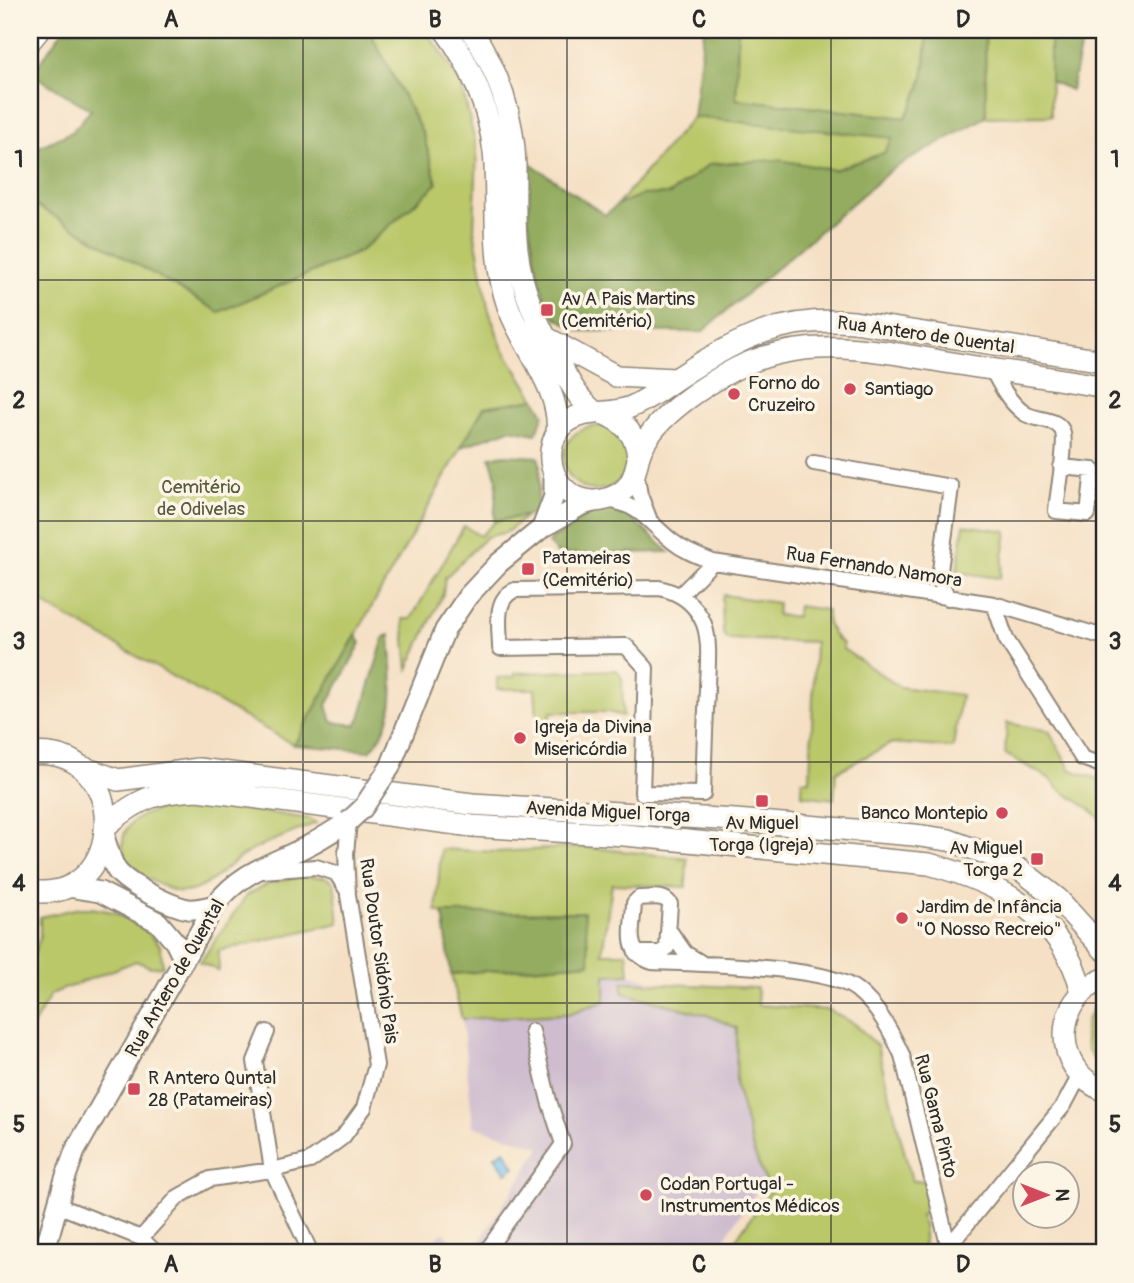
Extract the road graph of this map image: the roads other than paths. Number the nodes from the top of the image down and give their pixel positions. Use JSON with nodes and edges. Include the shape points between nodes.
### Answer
{"nodes":[{"id":1,"x":39,"y":30,"type":"edge"},
{"id":2,"x":445,"y":30,"type":"edge"},
{"id":3,"x":471,"y":30,"type":"edge"},
{"id":4,"x":30,"y":41,"type":"edge"},
{"id":5,"x":545,"y":337,"type":"junction"},
{"id":6,"x":1104,"y":361,"type":"edge"},
{"id":7,"x":992,"y":369,"type":"junction"},
{"id":8,"x":674,"y":379,"type":"junction"},
{"id":9,"x":1104,"y":387,"type":"edge"},
{"id":10,"x":598,"y":413,"type":"junction"},
{"id":11,"x":557,"y":433,"type":"junction"},
{"id":12,"x":814,"y":463,"type":"dead end"},
{"id":13,"x":637,"y":465,"type":"junction"},
{"id":14,"x":1061,"y":467,"type":"dead end"},
{"id":15,"x":554,"y":474,"type":"junction"},
{"id":16,"x":601,"y":500,"type":"junction"},
{"id":17,"x":649,"y":518,"type":"junction"},
{"id":18,"x":542,"y":528,"type":"junction"},
{"id":19,"x":713,"y":562,"type":"junction"},
{"id":20,"x":680,"y":595,"type":"junction"},
{"id":21,"x":948,"y":597,"type":"junction"},
{"id":22,"x":994,"y":604,"type":"junction"},
{"id":23,"x":1104,"y":637,"type":"edge"},
{"id":24,"x":30,"y":754,"type":"edge"},
{"id":25,"x":79,"y":766,"type":"junction"},
{"id":26,"x":1104,"y":766,"type":"edge"},
{"id":27,"x":349,"y":821,"type":"junction"},
{"id":28,"x":106,"y":832,"type":"junction"},
{"id":29,"x":255,"y":871,"type":"junction"},
{"id":30,"x":69,"y":887,"type":"junction"},
{"id":31,"x":30,"y":891,"type":"edge"},
{"id":32,"x":348,"y":895,"type":"junction"},
{"id":33,"x":215,"y":905,"type":"junction"},
{"id":34,"x":670,"y":930,"type":"junction"},
{"id":35,"x":1104,"y":950,"type":"edge"},
{"id":36,"x":636,"y":953,"type":"junction"},
{"id":37,"x":184,"y":960,"type":"junction"},
{"id":38,"x":704,"y":964,"type":"junction"},
{"id":39,"x":1104,"y":979,"type":"edge"},
{"id":40,"x":1082,"y":992,"type":"junction"},
{"id":41,"x":532,"y":1031,"type":"dead end"},
{"id":42,"x":267,"y":1032,"type":"dead end"},
{"id":43,"x":1080,"y":1075,"type":"junction"},
{"id":44,"x":1103,"y":1092,"type":"edge"},
{"id":45,"x":272,"y":1170,"type":"junction"},
{"id":46,"x":57,"y":1205,"type":"junction"},
{"id":47,"x":141,"y":1238,"type":"junction"},
{"id":48,"x":947,"y":1251,"type":"edge"},
{"id":49,"x":44,"y":1253,"type":"edge"},
{"id":50,"x":156,"y":1253,"type":"edge"},
{"id":51,"x":311,"y":1253,"type":"edge"},
{"id":52,"x":485,"y":1253,"type":"edge"}],
"edges":[{"from":1,"to":4,"type":"main road"},
{"from":2,"to":11,"type":"main road","via":[[465,60],[487,117],[494,152],[495,246],[500,277],[520,335],[554,401]]},
{"from":3,"to":5,"type":"main road","via":[[509,112],[522,277]]},
{"from":5,"to":8,"type":"main road","via":[[616,376]]},
{"from":5,"to":10,"type":"main road","via":[[578,396]]},
{"from":6,"to":8,"type":"main road","name":"Rua Antero de Quental","via":[[822,320],[762,331],[723,348]]},
{"from":7,"to":9,"type":"main road","name":"Rua Antero de Quental"},
{"from":7,"to":13,"type":"main road","name":"Rua Antero de Quental","via":[[861,349],[791,349],[739,367],[690,396],[650,435]]},
{"from":7,"to":14,"type":"street","via":[[1021,411],[1061,428],[1065,439]]},
{"from":8,"to":10,"type":"main road","name":"Rua Antero de Quental","via":[[629,408]]},
{"from":10,"to":11,"type":"main road","name":"Rua Antero de Quental","via":[[572,418]]},
{"from":10,"to":13,"type":"main road","via":[[614,417],[630,431]]},
{"from":11,"to":15,"type":"main road","via":[[550,453]]},
{"from":12,"to":21,"type":"street","via":[[951,486],[939,579]]},
{"from":13,"to":16,"type":"main road","name":"Rua Antero de Quental","via":[[625,489]]},
{"from":13,"to":17,"type":"street","via":[[640,495]]},
{"from":15,"to":16,"type":"main road","via":[[567,491],[586,500]]},
{"from":15,"to":18,"type":"street","via":[[554,496]]},
{"from":16,"to":17,"type":"street","via":[[626,504]]},
{"from":16,"to":18,"type":"street","name":"Rua Antero de Quental","via":[[580,506]]},
{"from":17,"to":19,"type":"street","name":"Rua Fernando Namora","via":[[685,551]]},
{"from":18,"to":27,"type":"street","name":"Rua Antero de Quental","bridge":true,"via":[[479,582],[445,630],[390,767]]},
{"from":19,"to":20,"type":"street"},
{"from":19,"to":21,"type":"street","name":"Rua Fernando Namora"},
{"from":20,"to":20,"type":"street","via":[[659,588],[524,589],[509,592],[500,605],[500,648],[626,646],[646,668],[642,793],[703,794],[706,635],[697,611]]},
{"from":21,"to":22,"type":"street","name":"Rua Fernando Namora"},
{"from":22,"to":23,"type":"street","name":"Rua Fernando Namora"},
{"from":22,"to":26,"type":"street","via":[[1006,639],[1082,758]]},
{"from":24,"to":25,"type":"main road","name":"Avenida Miguel Torga","via":[[60,757]]},
{"from":25,"to":28,"type":"main road","via":[[102,795]]},
{"from":25,"to":35,"type":"main road","name":"Avenida Miguel Torga","via":[[118,780],[200,769],[472,804],[721,818],[949,841],[1022,871],[1058,899]]},
{"from":27,"to":29,"type":"street","name":"Rua Antero de Quental"},
{"from":27,"to":32,"type":"street","name":"Rua Doutor Sidónio Pais"},
{"from":28,"to":30,"type":"main road","via":[[98,857]]},
{"from":28,"to":33,"type":"street","via":[[118,873],[128,880],[185,908]]},
{"from":28,"to":40,"type":"main road","name":"Avenida Miguel Torga","via":[[130,805],[166,793],[198,790],[472,826],[624,835],[929,864],[973,876],[1037,916],[1070,955]]},
{"from":29,"to":32,"type":"street","via":[[316,867],[336,873]]},
{"from":29,"to":33,"type":"street","name":"Rua Antero de Quental","via":[[226,891]]},
{"from":30,"to":31,"type":"main road"},
{"from":30,"to":37,"type":"street","via":[[100,892],[158,922]]},
{"from":32,"to":45,"type":"street","name":"Rua Doutor Sidónio Pais","via":[[376,1065],[364,1108],[343,1137],[310,1161]]},
{"from":33,"to":37,"type":"street","name":"Rua Antero de Quental"},
{"from":34,"to":36,"type":"street","via":[[663,952]]},
{"from":34,"to":36,"type":"street","via":[[667,900],[637,899],[632,948]]},
{"from":34,"to":38,"type":"street","via":[[685,953]]},
{"from":36,"to":38,"type":"street","name":"Rua Gama Pinto","via":[[652,962]]},
{"from":37,"to":46,"type":"street","name":"Rua Antero de Quental","via":[[75,1151]]},
{"from":38,"to":48,"type":"street","name":"Rua Gama Pinto","via":[[826,976],[855,988],[873,1006],[902,1055]]},
{"from":39,"to":40,"type":"main road"},
{"from":40,"to":43,"type":"main road","via":[[1069,1011],[1064,1033],[1068,1056]]},
{"from":41,"to":52,"type":"street","via":[[563,1144]]},
{"from":42,"to":45,"type":"street","via":[[255,1061]]},
{"from":43,"to":44,"type":"main road"},
{"from":43,"to":48,"type":"street","via":[[1064,1105]]},
{"from":45,"to":47,"type":"street","name":"Rua Doutor Sidónio Pais","via":[[209,1179],[178,1197]]},
{"from":45,"to":51,"type":"street"},
{"from":46,"to":47,"type":"street"},
{"from":46,"to":49,"type":"street","name":"Rua Antero de Quental"},
{"from":47,"to":50,"type":"street"}]}
